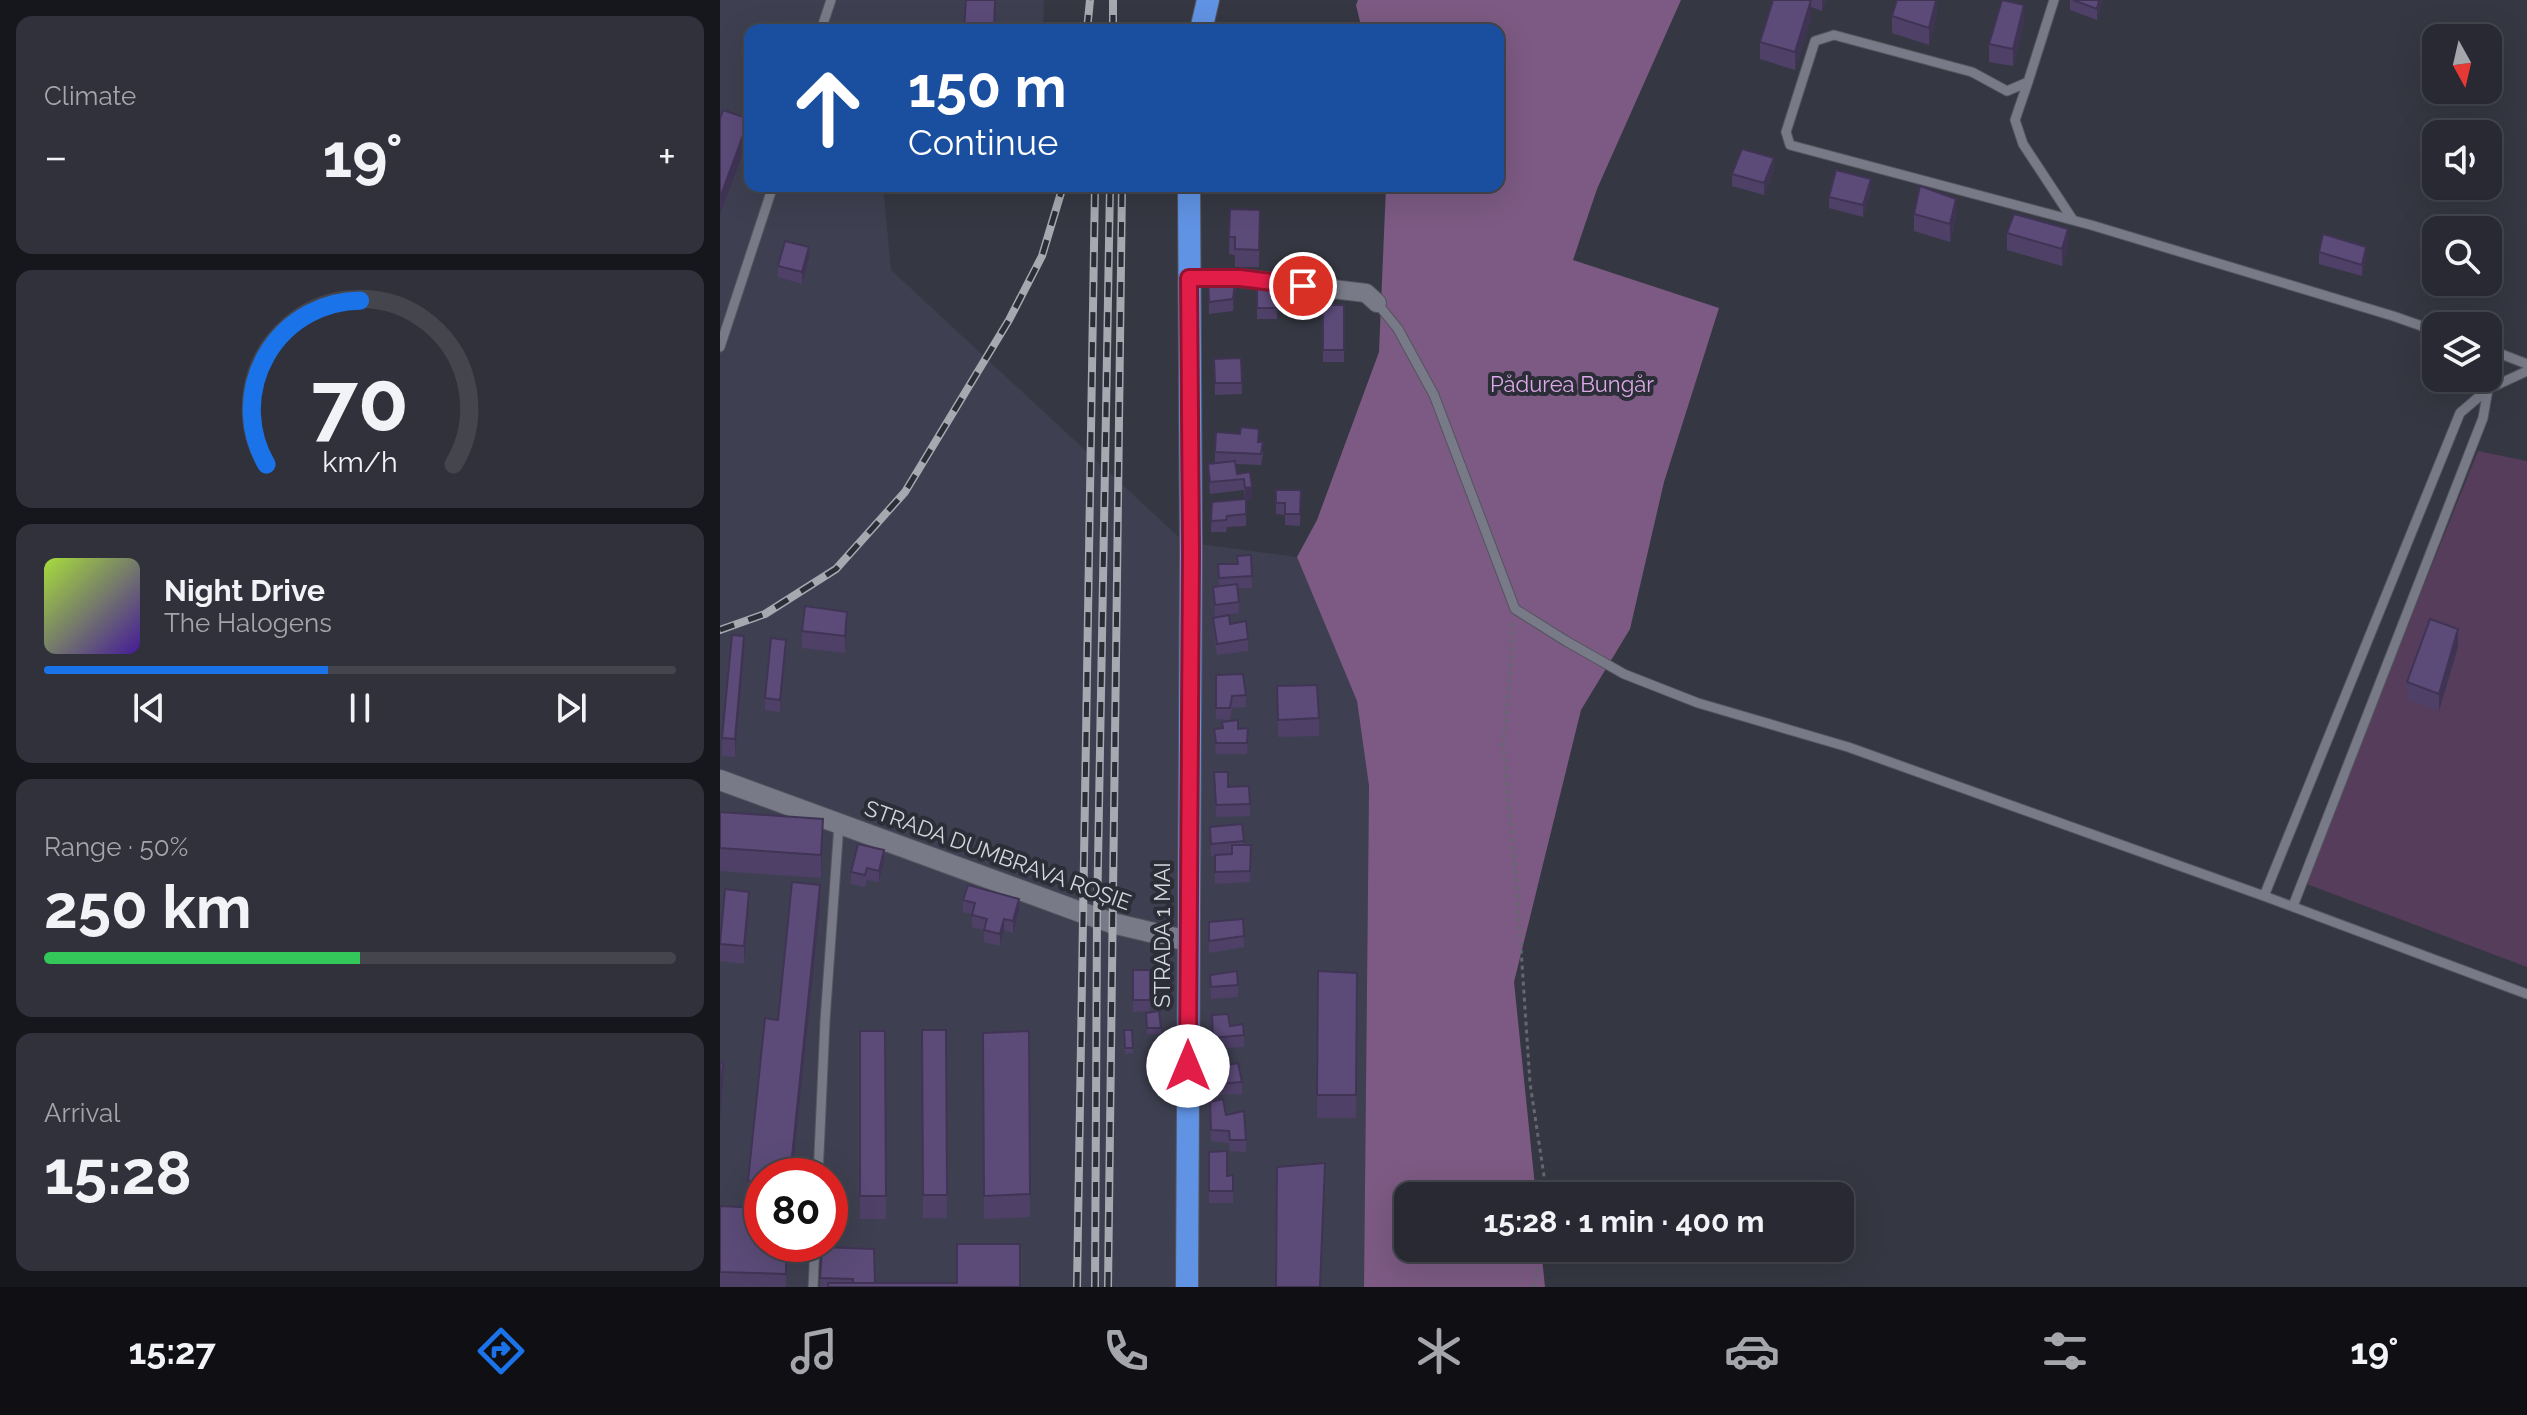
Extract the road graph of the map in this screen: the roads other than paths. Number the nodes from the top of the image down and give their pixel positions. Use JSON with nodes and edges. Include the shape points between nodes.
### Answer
{"nodes":[{"id":1,"x":831,"y":0,"type":"edge"},
{"id":2,"x":1208,"y":0,"type":"edge"},
{"id":3,"x":2054,"y":0,"type":"edge"},
{"id":4,"x":823,"y":24,"type":"edge"},
{"id":5,"x":1202,"y":24,"type":"edge"},
{"id":6,"x":2028,"y":82,"type":"junction"},
{"id":7,"x":771,"y":192,"type":"edge"},
{"id":8,"x":1189,"y":192,"type":"edge"},
{"id":9,"x":2073,"y":220,"type":"junction"},
{"id":10,"x":1189,"y":278,"type":"junction"},
{"id":11,"x":1377,"y":303,"type":"joint"},
{"id":12,"x":2422,"y":326,"type":"edge"},
{"id":13,"x":720,"y":347,"type":"edge"},
{"id":14,"x":2502,"y":354,"type":"edge"},
{"id":15,"x":2527,"y":364,"type":"edge"},
{"id":16,"x":2527,"y":371,"type":"edge"},
{"id":17,"x":2502,"y":383,"type":"edge"},
{"id":18,"x":2484,"y":392,"type":"edge"},
{"id":19,"x":2487,"y":392,"type":"edge"},
{"id":20,"x":720,"y":780,"type":"edge"},
{"id":21,"x":839,"y":824,"type":"junction"},
{"id":22,"x":2264,"y":896,"type":"junction"},
{"id":23,"x":2293,"y":906,"type":"junction"},
{"id":24,"x":1188,"y":941,"type":"junction"},
{"id":25,"x":2527,"y":994,"type":"edge"},
{"id":26,"x":819,"y":1158,"type":"edge"},
{"id":27,"x":814,"y":1262,"type":"edge"},
{"id":28,"x":813,"y":1287,"type":"edge"},
{"id":29,"x":1187,"y":1287,"type":"edge"}],
"edges":[{"from":1,"to":4,"type":"lane"},
{"from":2,"to":5,"type":"highway"},
{"from":3,"to":6,"type":"lane"},
{"from":6,"to":9,"type":"lane","via":[[2015,120],[2023,144]]},
{"from":6,"to":9,"type":"lane","via":[[2007,91],[1972,72],[1834,35],[1815,41],[1786,132],[1790,145]]},
{"from":7,"to":13,"type":"lane"},
{"from":8,"to":10,"type":"highway","name":"STRADA 1 MAI"},
{"from":9,"to":12,"type":"lane"},
{"from":10,"to":11,"type":"street","via":[[1240,278],[1366,293]]},
{"from":10,"to":24,"type":"highway","name":"STRADA 1 MAI"},
{"from":11,"to":22,"type":"lane","via":[[1398,329],[1434,395],[1515,609],[1624,674],[1698,703],[1848,747]]},
{"from":14,"to":15,"type":"lane"},
{"from":16,"to":17,"type":"lane"},
{"from":18,"to":22,"type":"lane","via":[[2460,413]]},
{"from":19,"to":23,"type":"lane","via":[[2483,418]]},
{"from":20,"to":21,"type":"main road","name":"STRADA DUMBRAVA ROȘIE"},
{"from":21,"to":24,"type":"main road","name":"STRADA DUMBRAVA ROȘIE","via":[[1097,919]]},
{"from":21,"to":26,"type":"lane","name":"STRADA DUMBRAVA ROȘIE"},
{"from":22,"to":23,"type":"lane"},
{"from":23,"to":25,"type":"lane"},
{"from":24,"to":29,"type":"highway","name":"STRADA 1 MAI"},
{"from":27,"to":28,"type":"lane"}]}
